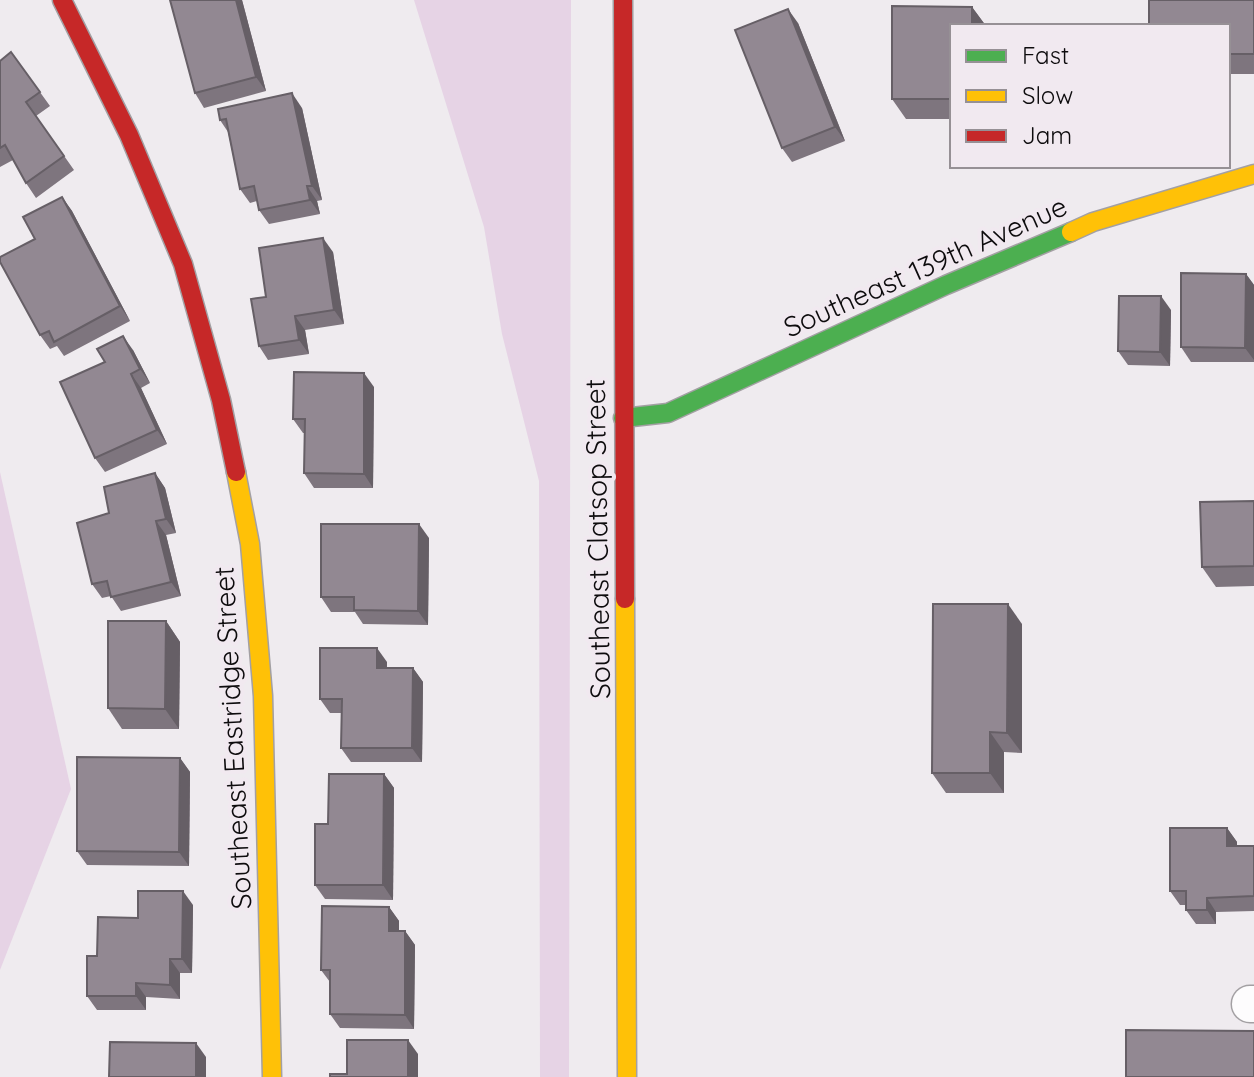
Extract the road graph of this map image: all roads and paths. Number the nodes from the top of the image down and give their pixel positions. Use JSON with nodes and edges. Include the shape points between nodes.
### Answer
{"nodes":[{"id":1,"x":62,"y":0,"type":"edge"},
{"id":2,"x":623,"y":0,"type":"edge"},
{"id":3,"x":1254,"y":174,"type":"edge"},
{"id":4,"x":623,"y":418,"type":"junction"},
{"id":5,"x":272,"y":1077,"type":"edge"},
{"id":6,"x":627,"y":1077,"type":"edge"}],
"edges":[{"from":1,"to":5,"type":"street","name":"Southeast Eastridge Street","via":[[129,135],[183,264],[221,400],[247,529],[263,696]]},
{"from":2,"to":4,"type":"street","name":"Southeast Clatsop Street"},
{"from":3,"to":4,"type":"street","name":"Southeast 139th Avenue","via":[[1093,222],[668,413]]},
{"from":4,"to":6,"type":"street","name":"Southeast Clatsop Street"}]}
